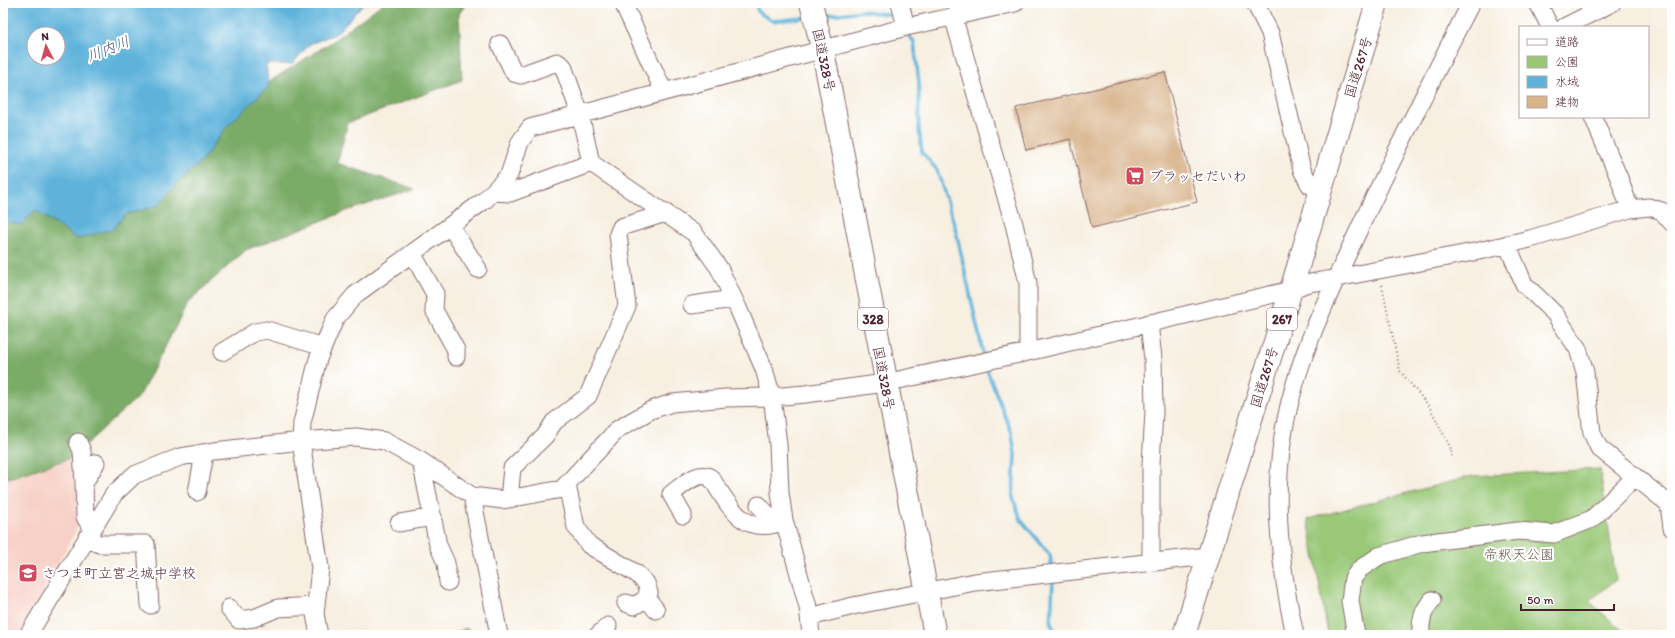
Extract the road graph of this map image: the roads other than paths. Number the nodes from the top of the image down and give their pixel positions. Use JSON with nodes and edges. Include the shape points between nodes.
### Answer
{"nodes":[{"id":1,"x":623,"y":3,"type":"edge"},
{"id":2,"x":811,"y":3,"type":"edge"},
{"id":3,"x":900,"y":3,"type":"edge"},
{"id":4,"x":1015,"y":3,"type":"edge"},
{"id":5,"x":1255,"y":3,"type":"edge"},
{"id":6,"x":1377,"y":3,"type":"edge"},
{"id":7,"x":1471,"y":3,"type":"edge"},
{"id":8,"x":1538,"y":3,"type":"edge"},
{"id":9,"x":1612,"y":3,"type":"edge"},
{"id":10,"x":953,"y":16,"type":"junction"},
{"id":11,"x":1550,"y":26,"type":"edge"},
{"id":12,"x":1566,"y":26,"type":"edge"},
{"id":13,"x":906,"y":27,"type":"junction"},
{"id":14,"x":500,"y":44,"type":"dead end"},
{"id":15,"x":823,"y":51,"type":"junction"},
{"id":16,"x":664,"y":92,"type":"junction"},
{"id":17,"x":580,"y":114,"type":"junction"},
{"id":18,"x":1593,"y":118,"type":"edge"},
{"id":19,"x":591,"y":164,"type":"junction"},
{"id":20,"x":1320,"y":191,"type":"junction"},
{"id":21,"x":493,"y":192,"type":"junction"},
{"id":22,"x":1630,"y":209,"type":"junction"},
{"id":23,"x":666,"y":213,"type":"junction"},
{"id":24,"x":1672,"y":223,"type":"edge"},
{"id":25,"x":450,"y":226,"type":"junction"},
{"id":26,"x":1507,"y":244,"type":"junction"},
{"id":27,"x":412,"y":253,"type":"junction"},
{"id":28,"x":478,"y":269,"type":"dead end"},
{"id":29,"x":1336,"y":277,"type":"junction"},
{"id":30,"x":1291,"y":290,"type":"junction"},
{"id":31,"x":733,"y":298,"type":"junction"},
{"id":32,"x":692,"y":305,"type":"dead end"},
{"id":33,"x":1149,"y":323,"type":"junction"},
{"id":34,"x":323,"y":347,"type":"junction"},
{"id":35,"x":222,"y":352,"type":"dead end"},
{"id":36,"x":1028,"y":352,"type":"junction"},
{"id":37,"x":456,"y":357,"type":"dead end"},
{"id":38,"x":885,"y":383,"type":"junction"},
{"id":39,"x":772,"y":397,"type":"junction"},
{"id":40,"x":301,"y":441,"type":"junction"},
{"id":41,"x":78,"y":442,"type":"dead end"},
{"id":42,"x":202,"y":453,"type":"junction"},
{"id":43,"x":421,"y":461,"type":"junction"},
{"id":44,"x":96,"y":463,"type":"dead end"},
{"id":45,"x":1635,"y":477,"type":"junction"},
{"id":46,"x":84,"y":483,"type":"junction"},
{"id":47,"x":566,"y":485,"type":"junction"},
{"id":48,"x":196,"y":492,"type":"dead end"},
{"id":49,"x":472,"y":496,"type":"junction"},
{"id":50,"x":509,"y":499,"type":"junction"},
{"id":51,"x":759,"y":506,"type":"dead end"},
{"id":52,"x":683,"y":515,"type":"dead end"},
{"id":53,"x":432,"y":517,"type":"junction"},
{"id":54,"x":780,"y":522,"type":"junction"},
{"id":55,"x":399,"y":523,"type":"dead end"},
{"id":56,"x":1672,"y":528,"type":"edge"},
{"id":57,"x":89,"y":533,"type":"junction"},
{"id":58,"x":1208,"y":556,"type":"junction"},
{"id":59,"x":1150,"y":562,"type":"junction"},
{"id":60,"x":448,"y":582,"type":"dead end"},
{"id":61,"x":926,"y":591,"type":"junction"},
{"id":62,"x":646,"y":597,"type":"junction"},
{"id":63,"x":1432,"y":600,"type":"dead end"},
{"id":64,"x":626,"y":603,"type":"dead end"},
{"id":65,"x":150,"y":605,"type":"dead end"},
{"id":66,"x":316,"y":606,"type":"junction"},
{"id":67,"x":229,"y":608,"type":"dead end"},
{"id":68,"x":656,"y":610,"type":"dead end"},
{"id":69,"x":810,"y":617,"type":"junction"},
{"id":70,"x":28,"y":635,"type":"edge"},
{"id":71,"x":318,"y":635,"type":"edge"},
{"id":72,"x":499,"y":635,"type":"edge"},
{"id":73,"x":811,"y":635,"type":"edge"},
{"id":74,"x":935,"y":635,"type":"edge"},
{"id":75,"x":1184,"y":635,"type":"edge"},
{"id":76,"x":1295,"y":635,"type":"edge"},
{"id":77,"x":1358,"y":635,"type":"edge"},
{"id":78,"x":1421,"y":635,"type":"edge"}],
"edges":[{"from":1,"to":16,"type":"street"},
{"from":2,"to":15,"type":"highway","name":"国道328号","number":"328"},
{"from":3,"to":13,"type":"street"},
{"from":4,"to":10,"type":"street"},
{"from":5,"to":20,"type":"street","via":[[1270,34],[1302,170],[1310,185]]},
{"from":6,"to":20,"type":"highway","name":"国道267号","number":"267"},
{"from":7,"to":29,"type":"street","via":[[1421,99]]},
{"from":8,"to":11,"type":"street"},
{"from":9,"to":12,"type":"street"},
{"from":10,"to":13,"type":"street"},
{"from":10,"to":36,"type":"street","via":[[1014,224],[1028,283]]},
{"from":13,"to":15,"type":"street"},
{"from":14,"to":17,"type":"street","via":[[514,73],[521,75],[557,62],[563,66]]},
{"from":15,"to":16,"type":"street"},
{"from":15,"to":38,"type":"highway","name":"国道328号","number":"328"},
{"from":16,"to":17,"type":"street"},
{"from":17,"to":19,"type":"street"},
{"from":17,"to":21,"type":"street","via":[[530,128],[520,142],[509,175]]},
{"from":18,"to":22,"type":"street"},
{"from":19,"to":21,"type":"street","via":[[510,193]]},
{"from":19,"to":23,"type":"street"},
{"from":20,"to":30,"type":"highway","name":"国道267号","number":"267"},
{"from":21,"to":25,"type":"street"},
{"from":22,"to":24,"type":"street","via":[[1649,207],[1662,211]]},
{"from":22,"to":26,"type":"street"},
{"from":23,"to":31,"type":"street","via":[[694,233],[718,268]]},
{"from":23,"to":50,"type":"street","via":[[621,227],[618,234],[627,306],[588,396],[554,422],[545,436],[512,468]]},
{"from":25,"to":27,"type":"street"},
{"from":25,"to":28,"type":"street"},
{"from":26,"to":29,"type":"street"},
{"from":26,"to":45,"type":"street","via":[[1524,284],[1555,314],[1578,349],[1585,372],[1592,433],[1599,448]]},
{"from":27,"to":34,"type":"street","via":[[355,295],[335,319]]},
{"from":27,"to":37,"type":"street","via":[[435,294],[434,310],[456,350]]},
{"from":29,"to":30,"type":"street","via":[[1304,284]]},
{"from":29,"to":76,"type":"street","via":[[1304,355],[1282,442],[1279,538]]},
{"from":30,"to":33,"type":"street"},
{"from":30,"to":58,"type":"highway","name":"国道267号","number":"267"},
{"from":31,"to":32,"type":"street"},
{"from":31,"to":39,"type":"street","via":[[758,354]]},
{"from":33,"to":36,"type":"street"},
{"from":33,"to":59,"type":"street","via":[[1154,412]]},
{"from":34,"to":35,"type":"street","via":[[267,330],[255,332]]},
{"from":34,"to":40,"type":"street","via":[[302,423]]},
{"from":36,"to":38,"type":"street"},
{"from":38,"to":39,"type":"street"},
{"from":38,"to":61,"type":"highway","name":"国道328号","number":"328"},
{"from":39,"to":47,"type":"street","via":[[672,403],[651,410],[618,429]]},
{"from":39,"to":54,"type":"street","via":[[778,444]]},
{"from":40,"to":42,"type":"street"},
{"from":40,"to":43,"type":"street","via":[[356,437],[384,440]]},
{"from":40,"to":66,"type":"street","via":[[320,568]]},
{"from":41,"to":46,"type":"street","via":[[82,451]]},
{"from":42,"to":48,"type":"street","via":[[203,460]]},
{"from":42,"to":57,"type":"street","via":[[180,457],[134,475],[114,494]]},
{"from":43,"to":49,"type":"street"},
{"from":43,"to":53,"type":"street"},
{"from":44,"to":46,"type":"street"},
{"from":45,"to":56,"type":"street","via":[[1669,504]]},
{"from":45,"to":77,"type":"street","via":[[1592,518],[1554,534],[1518,531],[1422,542],[1380,556],[1360,569],[1353,578],[1350,601]]},
{"from":46,"to":57,"type":"street","via":[[85,517]]},
{"from":47,"to":50,"type":"street","via":[[562,489]]},
{"from":47,"to":62,"type":"street","via":[[576,527],[589,545],[637,574],[646,583],[649,593]]},
{"from":49,"to":50,"type":"street"},
{"from":49,"to":72,"type":"street"},
{"from":51,"to":54,"type":"street"},
{"from":52,"to":54,"type":"street","via":[[668,490],[698,475],[706,475],[711,478],[742,520],[753,525],[765,526]]},
{"from":53,"to":55,"type":"street"},
{"from":53,"to":60,"type":"street","via":[[438,545],[446,563]]},
{"from":54,"to":69,"type":"street"},
{"from":57,"to":65,"type":"street","via":[[100,544],[146,544]]},
{"from":57,"to":70,"type":"street"},
{"from":58,"to":59,"type":"street"},
{"from":58,"to":75,"type":"highway","name":"国道267号","number":"267"},
{"from":59,"to":61,"type":"street","via":[[975,582]]},
{"from":61,"to":69,"type":"street"},
{"from":61,"to":74,"type":"highway","name":"国道328号","number":"328"},
{"from":62,"to":64,"type":"street","via":[[634,606]]},
{"from":62,"to":68,"type":"street"},
{"from":63,"to":78,"type":"street","via":[[1424,610],[1420,625]]},
{"from":66,"to":67,"type":"street","via":[[278,608],[254,618],[239,620]]},
{"from":66,"to":71,"type":"street"},
{"from":69,"to":73,"type":"street"}]}
